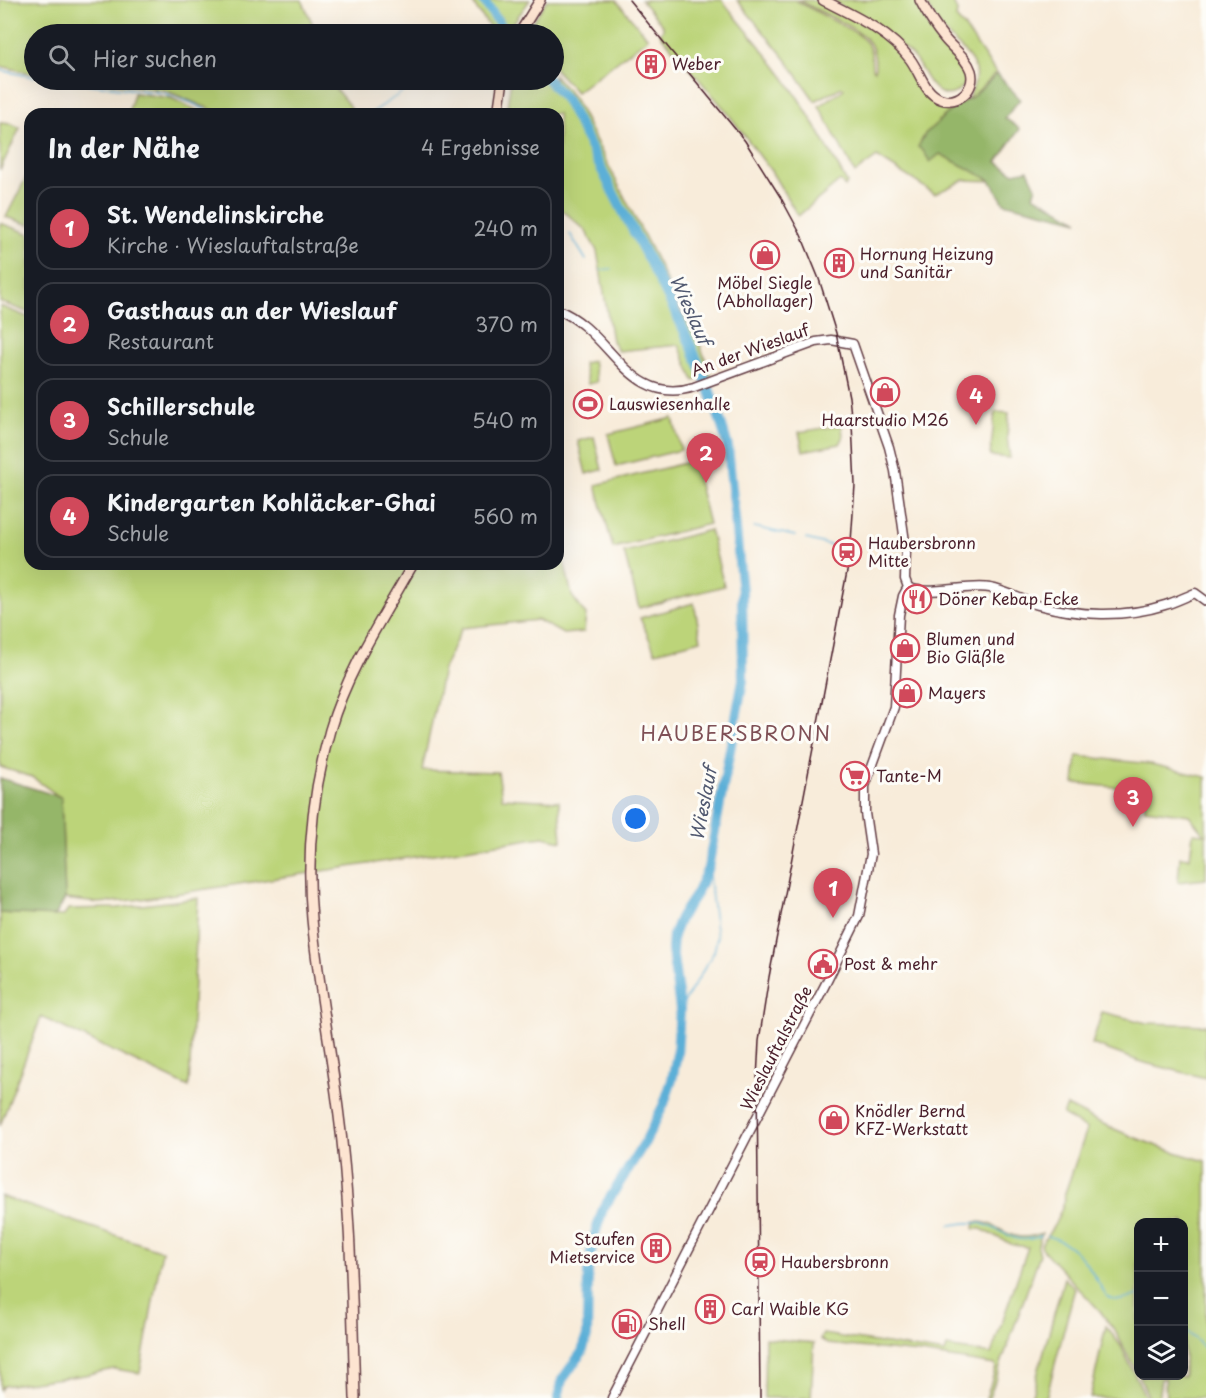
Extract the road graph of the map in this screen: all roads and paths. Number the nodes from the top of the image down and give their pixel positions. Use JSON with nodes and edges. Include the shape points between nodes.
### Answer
{"nodes":[{"id":1,"x":540,"y":0,"type":"edge"},
{"id":2,"x":823,"y":0,"type":"edge"},
{"id":3,"x":920,"y":0,"type":"edge"},
{"id":4,"x":526,"y":24,"type":"edge"},
{"id":5,"x":502,"y":90,"type":"edge"},
{"id":6,"x":499,"y":108,"type":"edge"},
{"id":7,"x":564,"y":314,"type":"edge"},
{"id":8,"x":410,"y":570,"type":"edge"},
{"id":9,"x":908,"y":587,"type":"junction"},
{"id":10,"x":1206,"y":601,"type":"edge"},
{"id":11,"x":355,"y":1398,"type":"edge"},
{"id":12,"x":612,"y":1398,"type":"edge"}],
"edges":[{"from":1,"to":4,"type":"main road"},
{"from":2,"to":3,"type":"main road","via":[[889,38],[907,55],[933,95],[956,99],[967,91],[971,72]]},
{"from":5,"to":6,"type":"main road"},
{"from":7,"to":9,"type":"street","name":"An der Wieslauf","via":[[583,325],[643,383],[675,391],[816,342],[853,344],[895,471]]},
{"from":8,"to":11,"type":"main road","via":[[344,690],[321,769],[312,832],[311,917],[346,1178]]},
{"from":9,"to":10,"type":"street","via":[[922,591],[966,586],[991,588],[1066,612],[1148,609],[1195,593]]},
{"from":9,"to":12,"type":"street","name":"Wieslauftalstraße","via":[[899,615],[894,707],[865,786],[871,854],[859,916]]}]}
